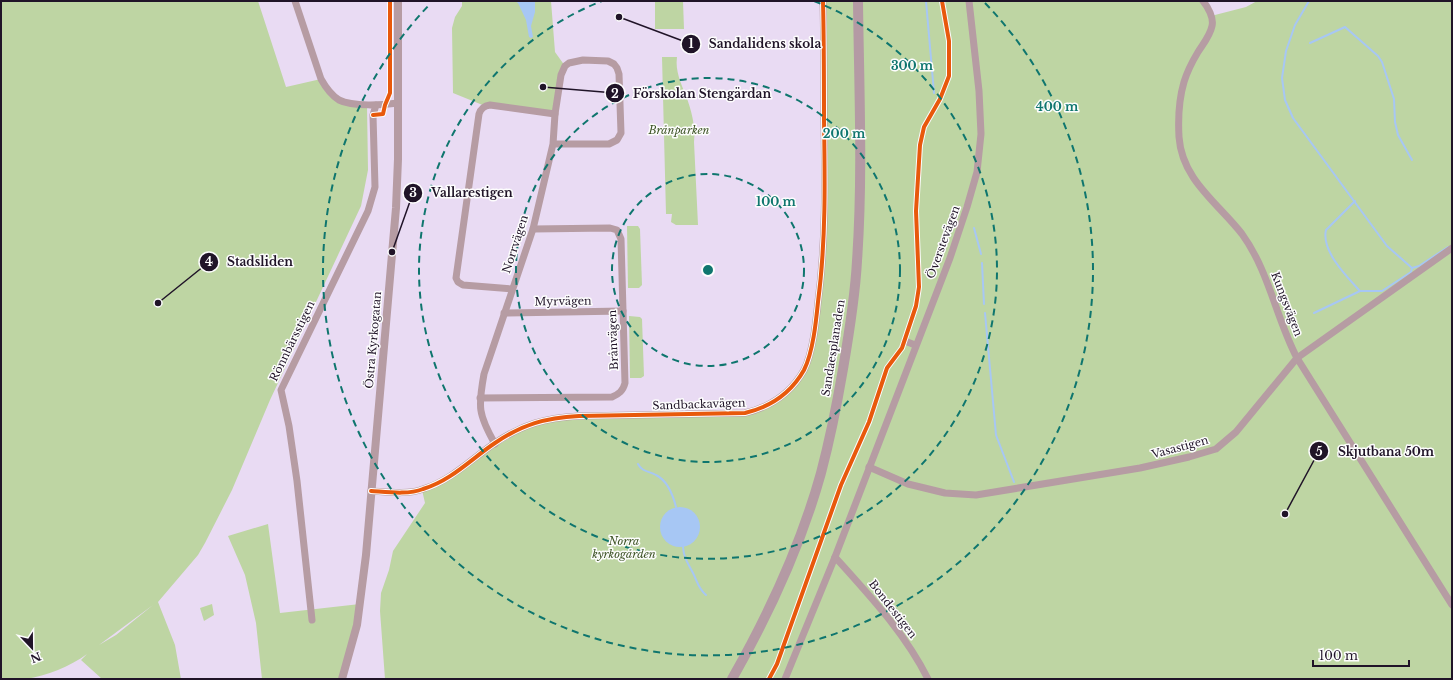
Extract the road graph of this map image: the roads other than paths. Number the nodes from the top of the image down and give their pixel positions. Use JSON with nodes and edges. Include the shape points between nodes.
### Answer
{"nodes":[{"id":1,"x":296,"y":1,"type":"edge"},
{"id":2,"x":398,"y":1,"type":"edge"},
{"id":3,"x":823,"y":1,"type":"edge"},
{"id":4,"x":858,"y":1,"type":"edge"},
{"id":5,"x":969,"y":1,"type":"edge"},
{"id":6,"x":1203,"y":1,"type":"edge"},
{"id":7,"x":398,"y":103,"type":"junction"},
{"id":8,"x":376,"y":105,"type":"junction"},
{"id":9,"x":555,"y":114,"type":"junction"},
{"id":10,"x":553,"y":144,"type":"junction"},
{"id":11,"x":533,"y":229,"type":"junction"},
{"id":12,"x":1452,"y":248,"type":"edge"},
{"id":13,"x":512,"y":289,"type":"junction"},
{"id":14,"x":623,"y":311,"type":"junction"},
{"id":15,"x":504,"y":313,"type":"junction"},
{"id":16,"x":905,"y":341,"type":"dead end"},
{"id":17,"x":915,"y":345,"type":"junction"},
{"id":18,"x":1297,"y":358,"type":"junction"},
{"id":19,"x":480,"y":398,"type":"junction"},
{"id":20,"x":495,"y":444,"type":"junction"},
{"id":21,"x":869,"y":467,"type":"junction"},
{"id":22,"x":371,"y":491,"type":"junction"},
{"id":23,"x":835,"y":557,"type":"junction"},
{"id":24,"x":1452,"y":605,"type":"edge"},
{"id":25,"x":312,"y":620,"type":"dead end"},
{"id":26,"x":342,"y":679,"type":"edge"},
{"id":27,"x":732,"y":679,"type":"edge"},
{"id":28,"x":785,"y":679,"type":"edge"},
{"id":29,"x":928,"y":679,"type":"edge"}],
"edges":[{"from":1,"to":8,"type":"street","via":[[326,89],[347,103]]},
{"from":2,"to":7,"type":"street","name":"Östra Kyrkogatan"},
{"from":3,"to":20,"type":"street","name":"Sandbackavägen","via":[[826,186],[822,262],[815,327],[799,378],[780,398],[761,409],[745,413],[557,417],[516,430]]},
{"from":4,"to":27,"type":"main road","name":"Sandaesplanaden","via":[[857,261],[851,322],[838,397],[821,473],[799,539],[775,598]]},
{"from":5,"to":17,"type":"street","name":"Överstevägen","via":[[979,91],[981,134],[977,172],[950,258]]},
{"from":6,"to":18,"type":"street","name":"Kungsvägen","via":[[1211,16],[1212,25],[1189,68],[1181,95],[1179,138],[1182,151],[1198,185],[1242,234],[1252,251],[1271,289]]},
{"from":7,"to":8,"type":"street"},
{"from":7,"to":22,"type":"street","name":"Östra Kyrkogatan","via":[[396,202]]},
{"from":8,"to":25,"type":"street","name":"Rönnbärsstigen","via":[[373,116],[375,187],[368,211],[281,390],[297,480]]},
{"from":9,"to":10,"type":"street","name":"Norrvägen"},
{"from":9,"to":10,"type":"street","name":"Norrvägen","via":[[561,75],[565,66],[583,60],[608,60],[614,64],[619,74],[621,133],[617,140],[609,144]]},
{"from":9,"to":13,"type":"street","via":[[490,105],[480,109],[478,114],[456,278],[463,285]]},
{"from":10,"to":11,"type":"street","name":"Norrvägen"},
{"from":11,"to":13,"type":"street","name":"Norrvägen"},
{"from":11,"to":14,"type":"street","name":"Brånvägen","via":[[617,230],[621,239]]},
{"from":12,"to":18,"type":"street","name":"Vasastigen"},
{"from":13,"to":15,"type":"street","name":"Norrvägen"},
{"from":14,"to":15,"type":"street","name":"Myrvägen"},
{"from":14,"to":19,"type":"street","name":"Brånvägen","via":[[625,383],[618,394],[612,397]]},
{"from":15,"to":19,"type":"street","name":"Norrvägen","via":[[484,374]]},
{"from":16,"to":17,"type":"street"},
{"from":17,"to":21,"type":"street","name":"Överstevägen"},
{"from":18,"to":21,"type":"street","name":"Vasastigen","via":[[1236,432],[1216,449],[1189,457],[1140,468],[976,495],[945,493],[908,484]]},
{"from":18,"to":24,"type":"street","name":"Kungsvägen"},
{"from":19,"to":20,"type":"street","name":"Norrvägen","via":[[482,418]]},
{"from":20,"to":22,"type":"street","name":"Sandbackavägen","via":[[446,480],[422,490]]},
{"from":21,"to":23,"type":"street","name":"Överstevägen"},
{"from":22,"to":26,"type":"street","name":"Östra Kyrkogatan","via":[[357,625]]},
{"from":23,"to":28,"type":"street","name":"Överstevägen"},
{"from":23,"to":29,"type":"street","name":"Bondestigen","via":[[882,610]]}]}
